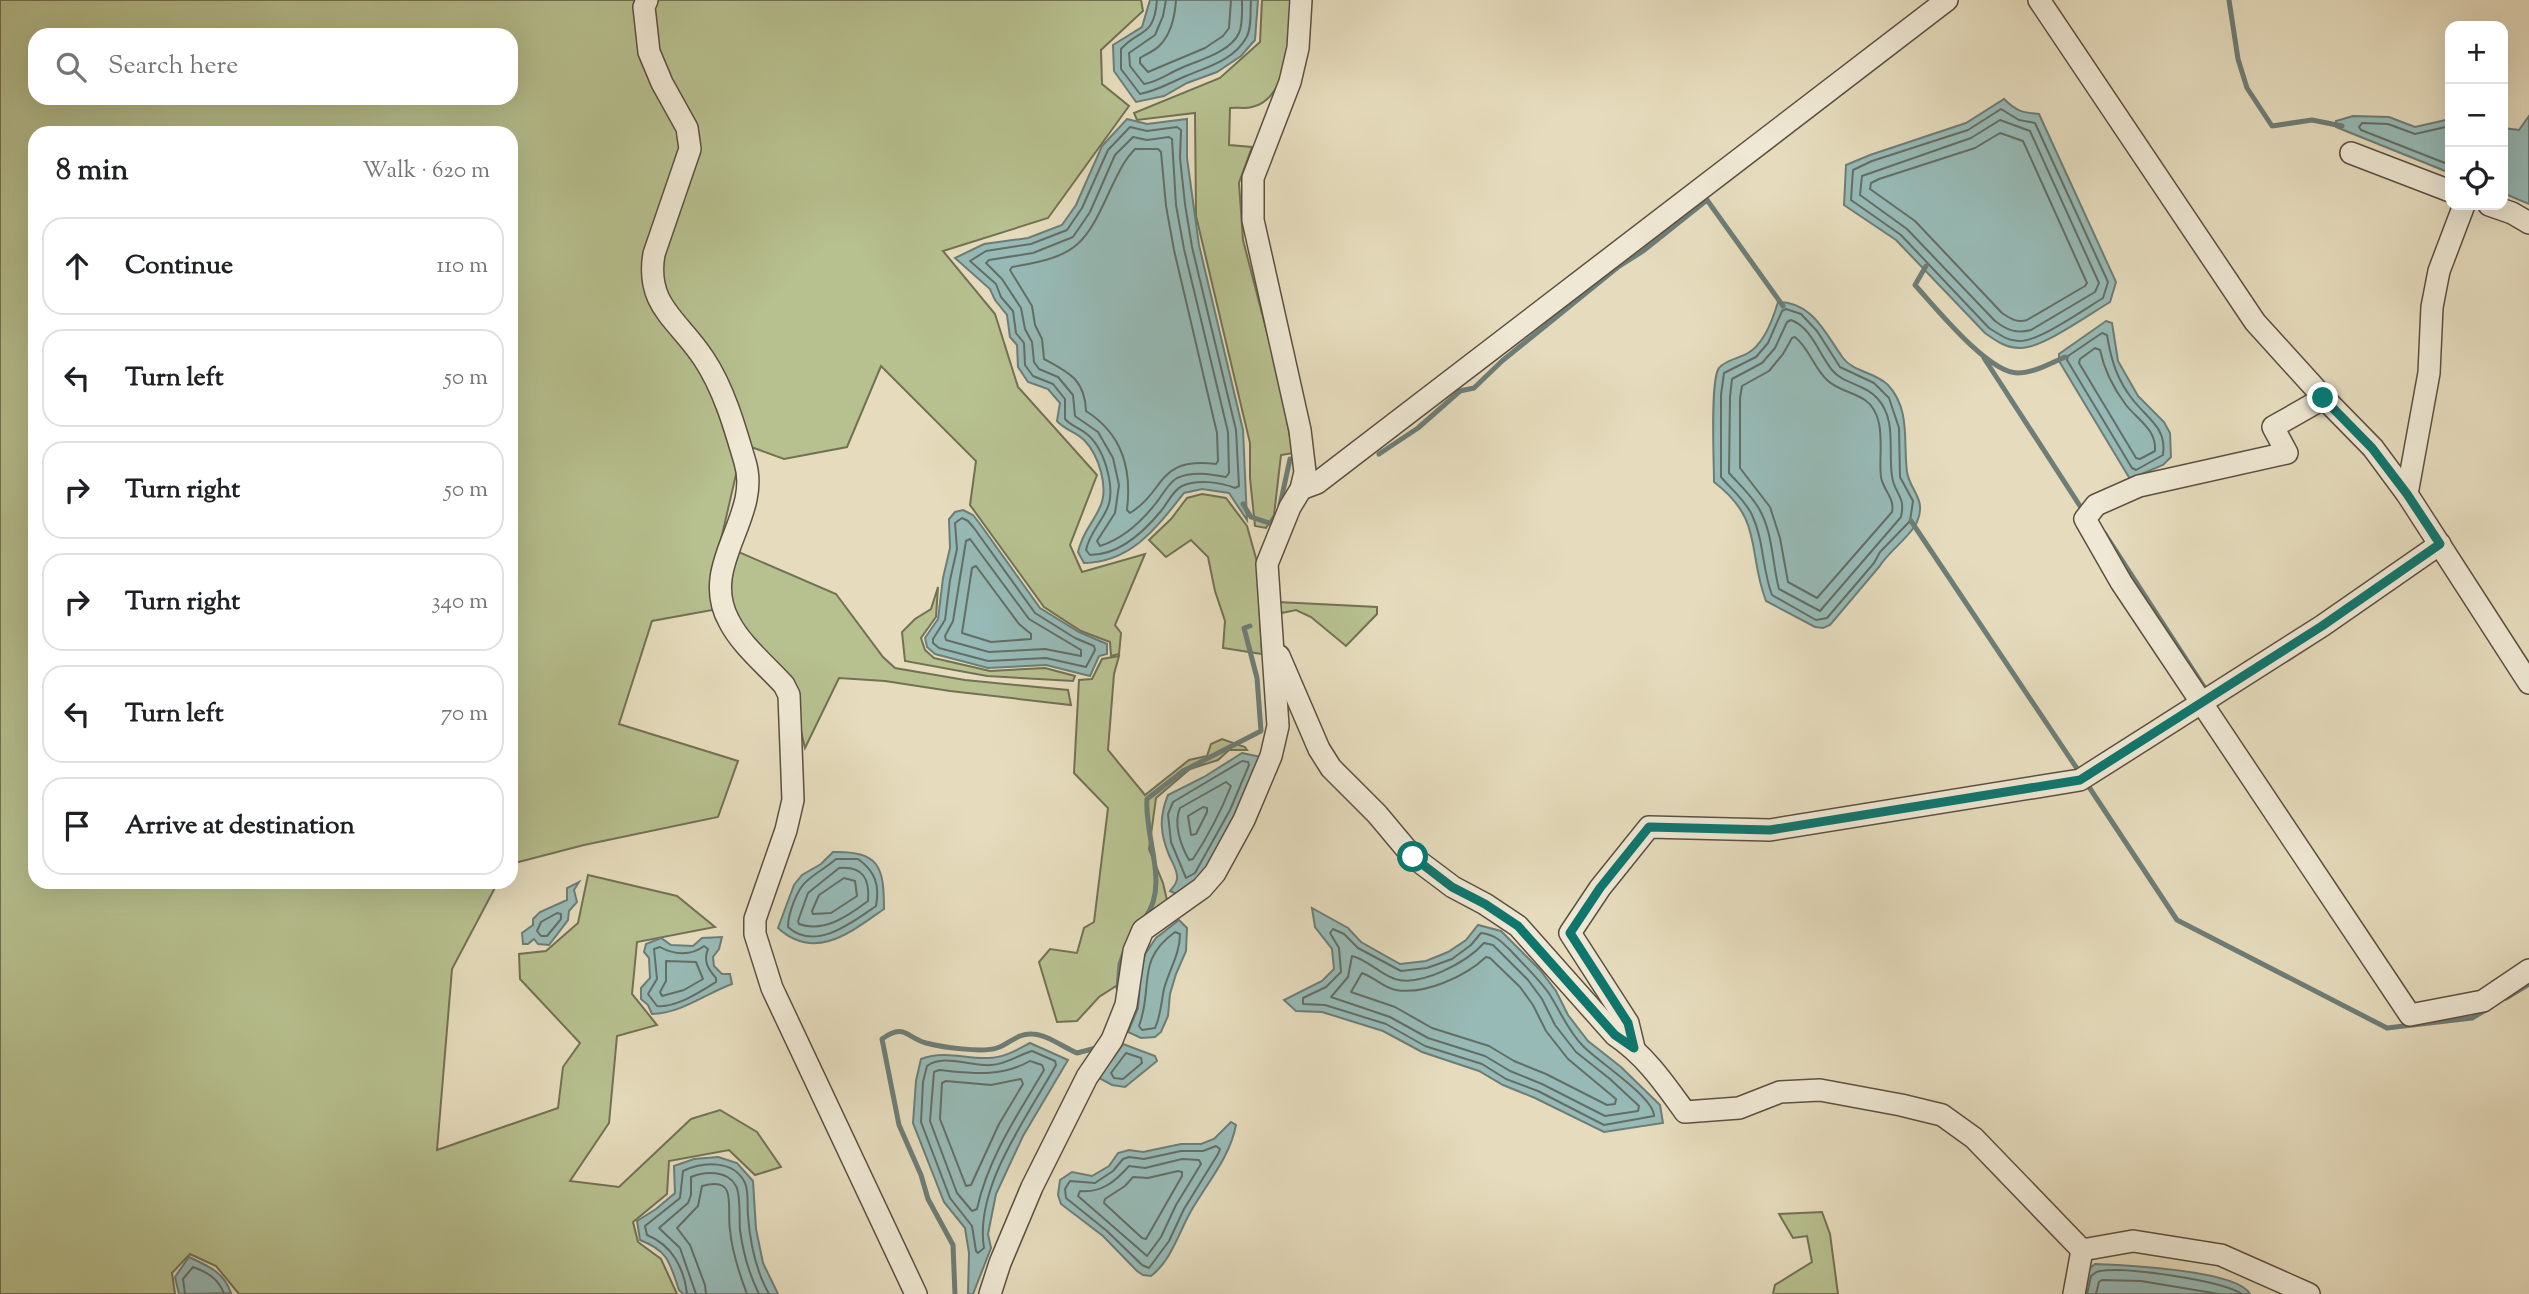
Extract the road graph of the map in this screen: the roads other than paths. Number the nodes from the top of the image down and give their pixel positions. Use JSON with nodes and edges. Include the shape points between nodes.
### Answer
{"nodes":[{"id":1,"x":647,"y":0,"type":"edge"},
{"id":2,"x":1301,"y":0,"type":"edge"},
{"id":3,"x":1947,"y":0,"type":"edge"},
{"id":4,"x":2039,"y":0,"type":"edge"},
{"id":5,"x":2351,"y":153,"type":"dead end"},
{"id":6,"x":2445,"y":189,"type":"edge"},
{"id":7,"x":2462,"y":210,"type":"edge"},
{"id":8,"x":2503,"y":210,"type":"edge"},
{"id":9,"x":2529,"y":223,"type":"edge"},
{"id":10,"x":2323,"y":398,"type":"junction"},
{"id":11,"x":1301,"y":489,"type":"junction"},
{"id":12,"x":2407,"y":494,"type":"junction"},
{"id":13,"x":2440,"y":544,"type":"junction"},
{"id":14,"x":1272,"y":642,"type":"junction"},
{"id":15,"x":2529,"y":683,"type":"edge"},
{"id":16,"x":2201,"y":702,"type":"junction"},
{"id":17,"x":2529,"y":970,"type":"edge"},
{"id":18,"x":1634,"y":1048,"type":"junction"},
{"id":19,"x":2082,"y":1250,"type":"junction"},
{"id":20,"x":916,"y":1294,"type":"edge"},
{"id":21,"x":990,"y":1294,"type":"edge"},
{"id":22,"x":2074,"y":1294,"type":"edge"},
{"id":23,"x":2309,"y":1294,"type":"edge"}],
"edges":[{"from":1,"to":20,"type":"street","via":[[649,52],[687,128],[690,149],[654,254],[653,289],[704,358],[746,466],[749,490],[724,558],[722,601],[728,620],[789,695],[793,800],[755,919],[755,934],[772,988]]},
{"from":2,"to":11,"type":"street","via":[[1290,82],[1253,177],[1254,220],[1300,430],[1305,472]]},
{"from":3,"to":11,"type":"street","via":[[1317,484]]},
{"from":4,"to":10,"type":"street","via":[[2255,322]]},
{"from":5,"to":6,"type":"street"},
{"from":7,"to":12,"type":"street","via":[[2432,307],[2429,373]]},
{"from":8,"to":9,"type":"street"},
{"from":10,"to":12,"type":"street","via":[[2372,448]]},
{"from":10,"to":16,"type":"street","via":[[2273,427],[2287,453],[2139,486],[2096,505],[2085,519]]},
{"from":11,"to":14,"type":"street","via":[[1267,564]]},
{"from":12,"to":13,"type":"street"},
{"from":13,"to":15,"type":"street"},
{"from":13,"to":16,"type":"street"},
{"from":14,"to":18,"type":"street","via":[[1331,768],[1413,857],[1452,887],[1518,926],[1615,1035]]},
{"from":14,"to":21,"type":"street","via":[[1278,726],[1271,756],[1244,820],[1216,873],[1143,930],[1134,951],[1126,1005],[1112,1040],[1087,1077],[1032,1187]]},
{"from":16,"to":17,"type":"street","via":[[2410,1015],[2483,1002]]},
{"from":16,"to":18,"type":"street","via":[[2072,782],[1770,830],[1649,827],[1570,933],[1628,1023]]},
{"from":18,"to":19,"type":"street","via":[[1685,1112],[1740,1108],[1780,1092],[1820,1090],[1942,1115],[1973,1138]]},
{"from":19,"to":22,"type":"street"},
{"from":19,"to":23,"type":"street","via":[[2133,1241],[2221,1255]]}]}
